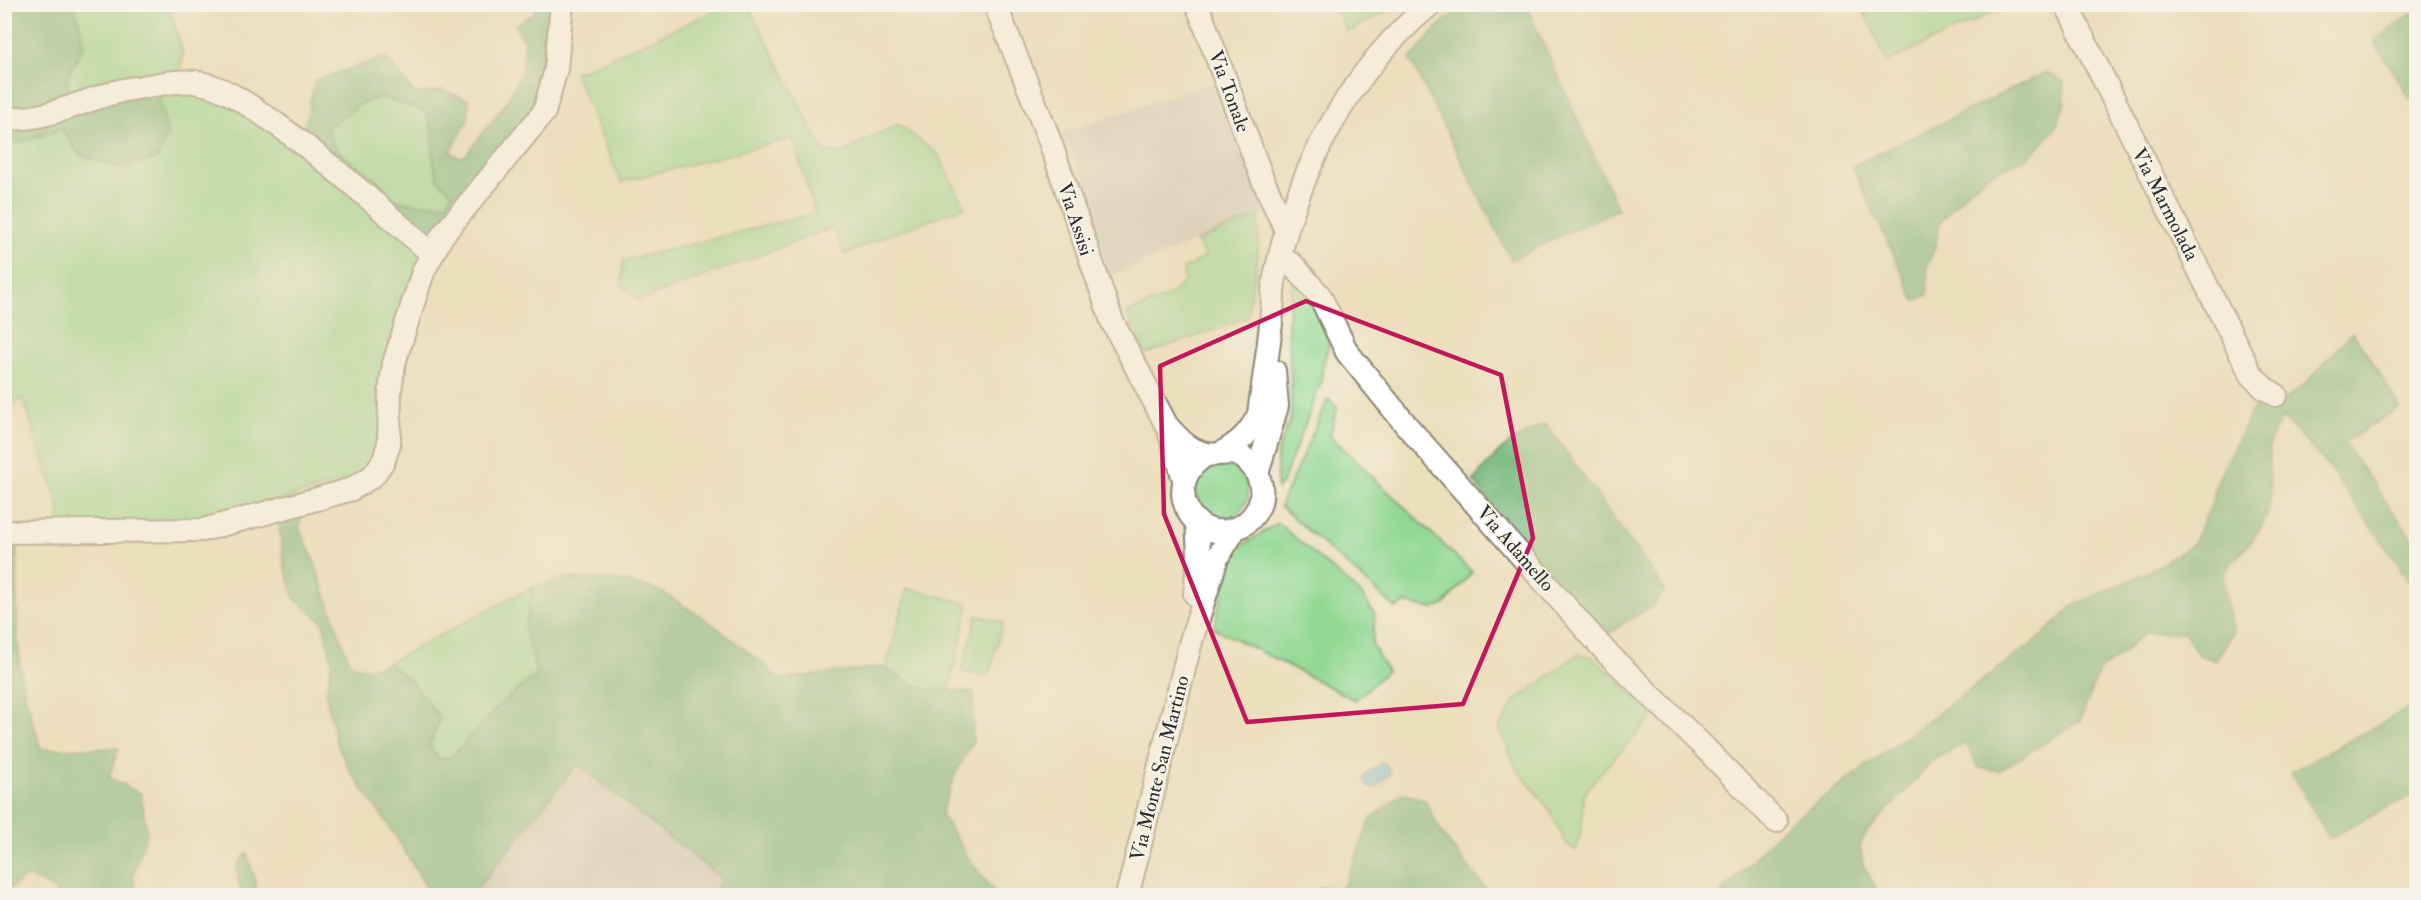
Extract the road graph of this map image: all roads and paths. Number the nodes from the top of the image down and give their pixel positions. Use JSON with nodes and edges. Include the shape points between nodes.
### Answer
{"nodes":[{"id":1,"x":562,"y":4,"type":"edge"},
{"id":2,"x":995,"y":4,"type":"edge"},
{"id":3,"x":1197,"y":4,"type":"edge"},
{"id":4,"x":1431,"y":4,"type":"edge"},
{"id":5,"x":2066,"y":4,"type":"edge"},
{"id":6,"x":4,"y":118,"type":"edge"},
{"id":7,"x":1262,"y":178,"type":"junction"},
{"id":8,"x":1301,"y":190,"type":"junction"},
{"id":9,"x":1286,"y":230,"type":"junction"},
{"id":10,"x":432,"y":254,"type":"junction"},
{"id":11,"x":1280,"y":258,"type":"junction"},
{"id":12,"x":1271,"y":325,"type":"junction"},
{"id":13,"x":2276,"y":395,"type":"dead end"},
{"id":14,"x":1168,"y":428,"type":"junction"},
{"id":15,"x":1215,"y":453,"type":"junction"},
{"id":16,"x":1257,"y":474,"type":"junction"},
{"id":17,"x":1184,"y":479,"type":"junction"},
{"id":18,"x":1197,"y":522,"type":"junction"},
{"id":19,"x":1235,"y":529,"type":"junction"},
{"id":20,"x":4,"y":532,"type":"edge"},
{"id":21,"x":1191,"y":641,"type":"junction"},
{"id":22,"x":1776,"y":821,"type":"dead end"},
{"id":23,"x":1127,"y":896,"type":"edge"}],
"edges":[{"from":1,"to":10,"type":"street","via":[[556,69],[544,112],[442,236]]},
{"from":2,"to":14,"type":"street","name":"Via Assisi","via":[[1048,136],[1112,321]]},
{"from":3,"to":7,"type":"street","name":"Via Tonale"},
{"from":4,"to":8,"type":"street","name":"Via Monte San Martino","via":[[1371,64],[1317,150]]},
{"from":5,"to":13,"type":"street","name":"Via Marmolada","via":[[2251,374]]},
{"from":6,"to":10,"type":"street","via":[[58,111],[134,88],[195,82],[213,87],[235,96],[298,140]]},
{"from":7,"to":8,"type":"street","via":[[1289,191]]},
{"from":7,"to":9,"type":"street","name":"Via Tonale"},
{"from":8,"to":9,"type":"street","name":"Via Monte San Martino"},
{"from":9,"to":11,"type":"street","name":"Via Monte San Martino"},
{"from":10,"to":20,"type":"street","via":[[394,363],[389,443],[373,476],[336,494],[203,530]]},
{"from":11,"to":12,"type":"street","name":"Via Monte San Martino"},
{"from":11,"to":22,"type":"street","name":"Via Adamello","via":[[1292,264],[1320,296],[1347,352],[1415,435],[1606,652]]},
{"from":12,"to":15,"type":"street","name":"Via Monte San Martino","via":[[1259,414],[1243,439]]},
{"from":12,"to":16,"type":"street","name":"Via Monte San Martino","via":[[1277,406]]},
{"from":14,"to":15,"type":"street","name":"Via Assisi","via":[[1187,447]]},
{"from":14,"to":17,"type":"street","name":"Via Assisi"},
{"from":15,"to":16,"type":"street","via":[[1243,458]]},
{"from":15,"to":17,"type":"street","name":"Via Monte San Martino","via":[[1192,465]]},
{"from":16,"to":19,"type":"street","name":"Via Monte San Martino","via":[[1261,494],[1258,506],[1253,516]]},
{"from":17,"to":18,"type":"street","name":"Via Monte San Martino","via":[[1184,502]]},
{"from":18,"to":19,"type":"street","via":[[1215,530]]},
{"from":18,"to":21,"type":"street","name":"Via Monte San Martino","via":[[1199,554]]},
{"from":19,"to":21,"type":"street","name":"Via Monte San Martino","via":[[1217,558]]},
{"from":21,"to":23,"type":"street","name":"Via Monte San Martino"}]}
